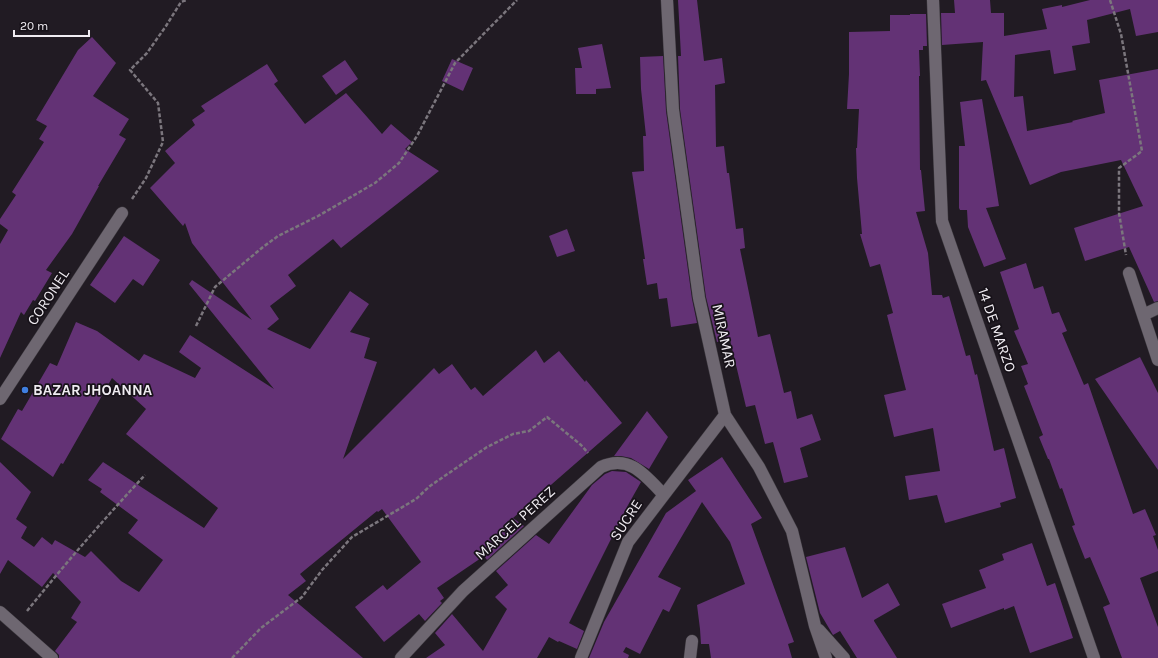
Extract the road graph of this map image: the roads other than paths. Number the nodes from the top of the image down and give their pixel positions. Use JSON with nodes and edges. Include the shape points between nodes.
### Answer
{"nodes":[{"id":1,"x":667,"y":0,"type":"edge"},
{"id":2,"x":934,"y":0,"type":"edge"},
{"id":3,"x":122,"y":213,"type":"road end"},
{"id":4,"x":1129,"y":273,"type":"road end"},
{"id":5,"x":1158,"y":308,"type":"edge"},
{"id":6,"x":1143,"y":315,"type":"junction"},
{"id":7,"x":1158,"y":360,"type":"edge"},
{"id":8,"x":0,"y":399,"type":"edge"},
{"id":9,"x":725,"y":415,"type":"junction"},
{"id":10,"x":664,"y":494,"type":"junction"},
{"id":11,"x":0,"y":612,"type":"edge"},
{"id":12,"x":815,"y":626,"type":"junction"},
{"id":13,"x":692,"y":641,"type":"dead end"},
{"id":14,"x":52,"y":658,"type":"edge"},
{"id":15,"x":401,"y":658,"type":"edge"},
{"id":16,"x":581,"y":658,"type":"edge"},
{"id":17,"x":690,"y":658,"type":"edge"},
{"id":18,"x":826,"y":658,"type":"edge"},
{"id":19,"x":844,"y":658,"type":"edge"},
{"id":20,"x":1094,"y":658,"type":"edge"}],
"edges":[{"from":1,"to":9,"type":"street","name":"MIRAMAR","via":[[673,110],[698,290]]},
{"from":2,"to":20,"type":"street","name":"14 DE MARZO","via":[[942,221]]},
{"from":3,"to":8,"type":"street","name":"CORONEL"},
{"from":4,"to":6,"type":"street"},
{"from":5,"to":6,"type":"street"},
{"from":6,"to":7,"type":"street"},
{"from":9,"to":10,"type":"street","name":"SUCRE"},
{"from":9,"to":12,"type":"street","name":"MIRAMAR","via":[[759,467],[792,531]]},
{"from":10,"to":15,"type":"street","name":"MARCEL PEREZ","via":[[643,472],[632,466],[614,462],[601,467],[463,592]]},
{"from":10,"to":16,"type":"street","name":"SUCRE","via":[[628,542]]},
{"from":11,"to":14,"type":"street"},
{"from":12,"to":18,"type":"street","name":"MIRAMAR"},
{"from":12,"to":19,"type":"street"},
{"from":13,"to":17,"type":"street"}]}
